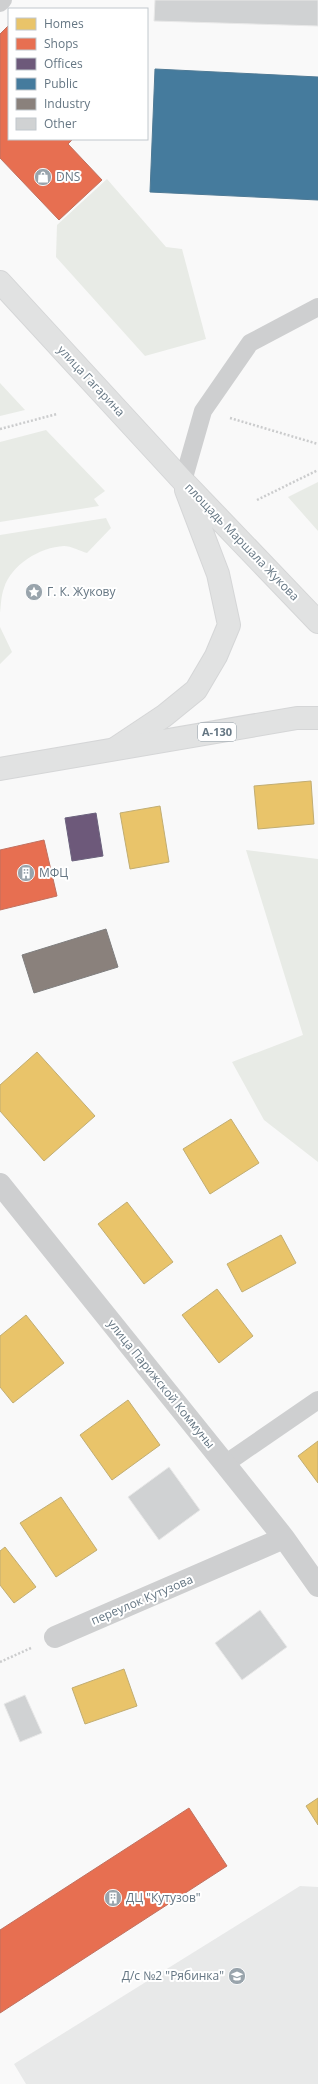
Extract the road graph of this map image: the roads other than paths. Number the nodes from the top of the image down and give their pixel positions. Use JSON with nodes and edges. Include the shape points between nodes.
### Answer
{"nodes":[{"id":1,"x":3,"y":0,"type":"edge"},
{"id":2,"x":0,"y":3,"type":"edge"},
{"id":3,"x":0,"y":282,"type":"edge"},
{"id":4,"x":318,"y":307,"type":"edge"},
{"id":5,"x":183,"y":481,"type":"junction"},
{"id":6,"x":318,"y":622,"type":"edge"},
{"id":7,"x":318,"y":718,"type":"edge"},
{"id":8,"x":116,"y":748,"type":"junction"},
{"id":9,"x":0,"y":769,"type":"edge"},
{"id":10,"x":0,"y":1184,"type":"edge"},
{"id":11,"x":318,"y":1400,"type":"edge"},
{"id":12,"x":225,"y":1464,"type":"junction"},
{"id":13,"x":284,"y":1538,"type":"junction"},
{"id":14,"x":318,"y":1586,"type":"edge"},
{"id":15,"x":55,"y":1637,"type":"road end"}],
"edges":[{"from":1,"to":2,"type":"lane"},
{"from":3,"to":5,"type":"main road","name":"улица Гагарина"},
{"from":4,"to":5,"type":"lane","via":[[250,343],[203,411]]},
{"from":5,"to":6,"type":"main road","name":"площадь Маршала Жукова"},
{"from":5,"to":8,"type":"main road","name":"площадь Маршала Жукова","via":[[218,574],[229,625],[216,656],[196,690],[164,716]]},
{"from":7,"to":8,"type":"main road","number":"А-130","via":[[297,718]]},
{"from":8,"to":9,"type":"main road","number":"А-130"},
{"from":10,"to":12,"type":"street","name":"улица Парижской Коммуны"},
{"from":11,"to":12,"type":"lane"},
{"from":12,"to":13,"type":"street","name":"улица Парижской Коммуны"},
{"from":13,"to":14,"type":"street","name":"улица Парижской Коммуны"},
{"from":13,"to":15,"type":"street","name":"переулок Кутузова"}]}
